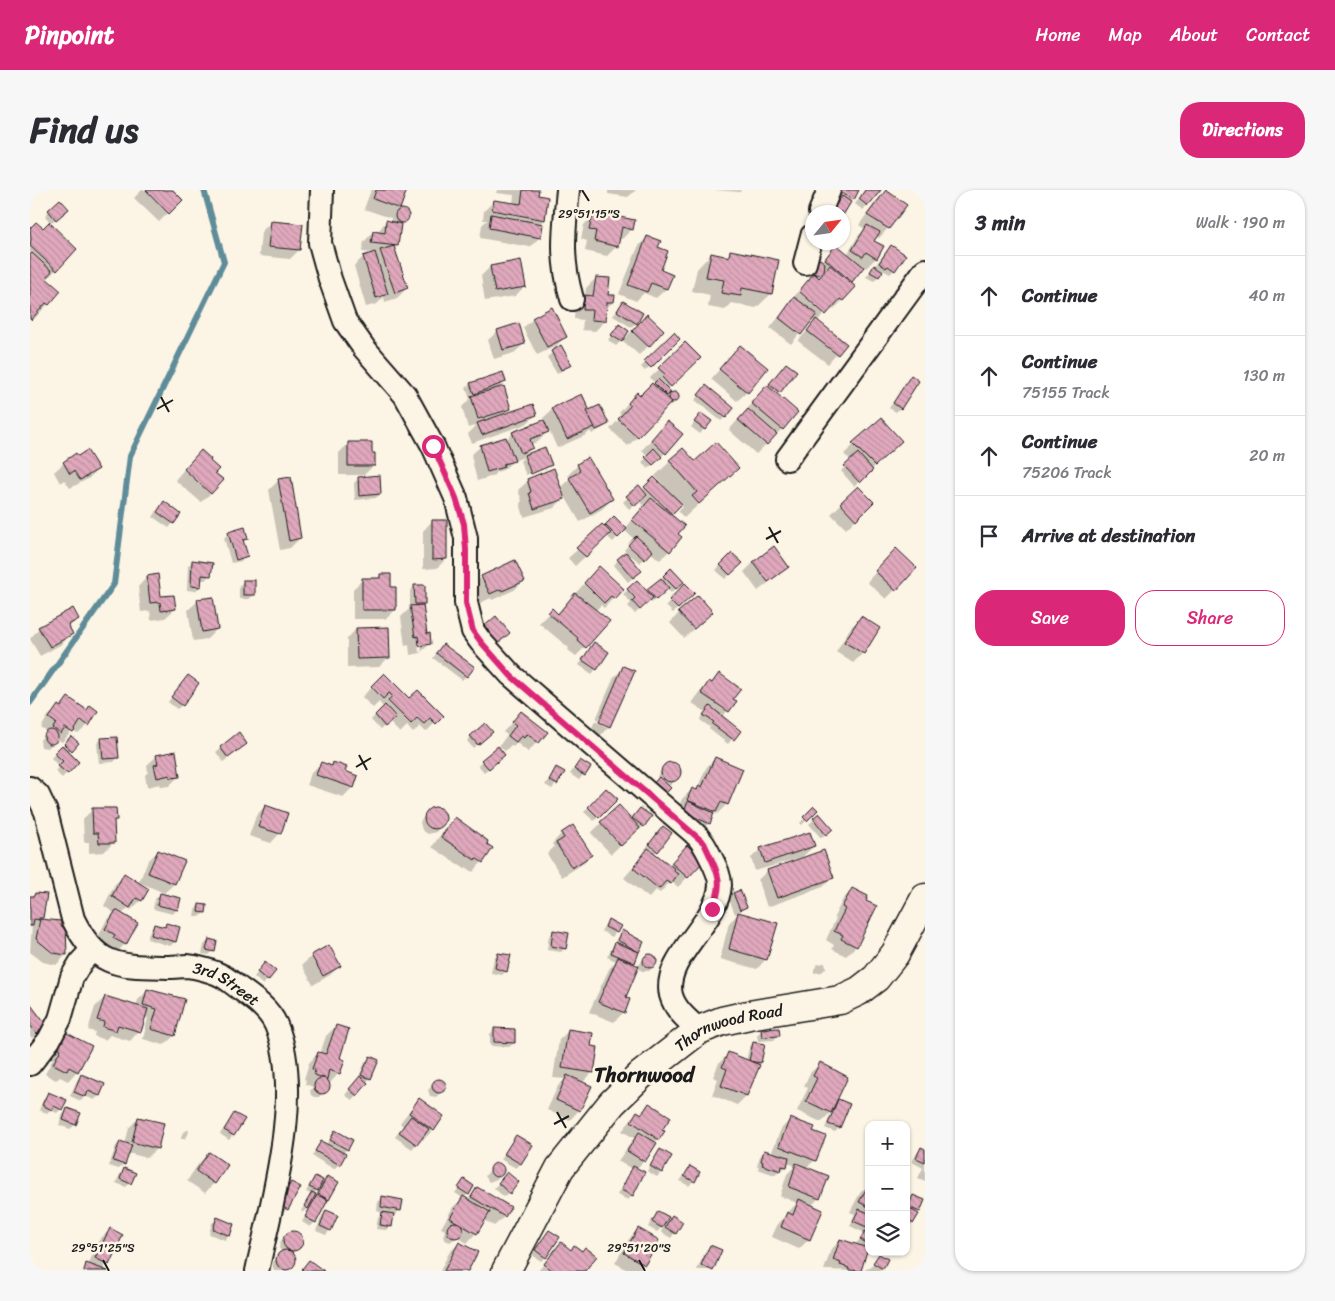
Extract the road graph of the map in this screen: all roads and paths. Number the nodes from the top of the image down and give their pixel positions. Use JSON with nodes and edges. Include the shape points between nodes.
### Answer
{"nodes":[{"id":1,"x":322,"y":190,"type":"edge"},
{"id":2,"x":568,"y":190,"type":"edge"},
{"id":3,"x":829,"y":190,"type":"edge"},
{"id":4,"x":823,"y":205,"type":"edge"},
{"id":5,"x":808,"y":250,"type":"edge"},
{"id":6,"x":805,"y":263,"type":"dead end"},
{"id":7,"x":925,"y":270,"type":"edge"},
{"id":8,"x":572,"y":300,"type":"dead end"},
{"id":9,"x":787,"y":459,"type":"dead end"},
{"id":10,"x":30,"y":788,"type":"edge"},
{"id":11,"x":925,"y":898,"type":"edge"},
{"id":12,"x":92,"y":950,"type":"junction"},
{"id":13,"x":699,"y":1030,"type":"junction"},
{"id":14,"x":30,"y":1064,"type":"edge"},
{"id":15,"x":256,"y":1271,"type":"edge"},
{"id":16,"x":506,"y":1271,"type":"edge"}],
"edges":[{"from":1,"to":13,"type":"street","via":[[320,243],[345,320],[364,348],[406,395],[456,498],[464,524],[466,603],[473,631],[511,676],[704,843],[718,873],[717,898],[679,958],[671,979],[670,994],[677,1009]]},
{"from":2,"to":8,"type":"street","via":[[563,248],[565,278]]},
{"from":3,"to":4,"type":"street"},
{"from":5,"to":6,"type":"street"},
{"from":7,"to":9,"type":"street"},
{"from":10,"to":12,"type":"street","name":"3rd Street","via":[[46,812],[73,918]]},
{"from":11,"to":13,"type":"street","name":"Thornwood Road","via":[[895,954],[876,978],[859,991],[840,1000],[748,1014]]},
{"from":12,"to":14,"type":"street","via":[[72,977],[60,1019],[49,1040]]},
{"from":12,"to":15,"type":"street","name":"3rd Street","via":[[124,966],[188,966],[220,974],[252,997],[275,1024],[284,1050],[288,1090],[281,1159]]},
{"from":13,"to":16,"type":"street","name":"Thornwood Road","via":[[641,1075],[612,1103],[560,1168]]}]}
